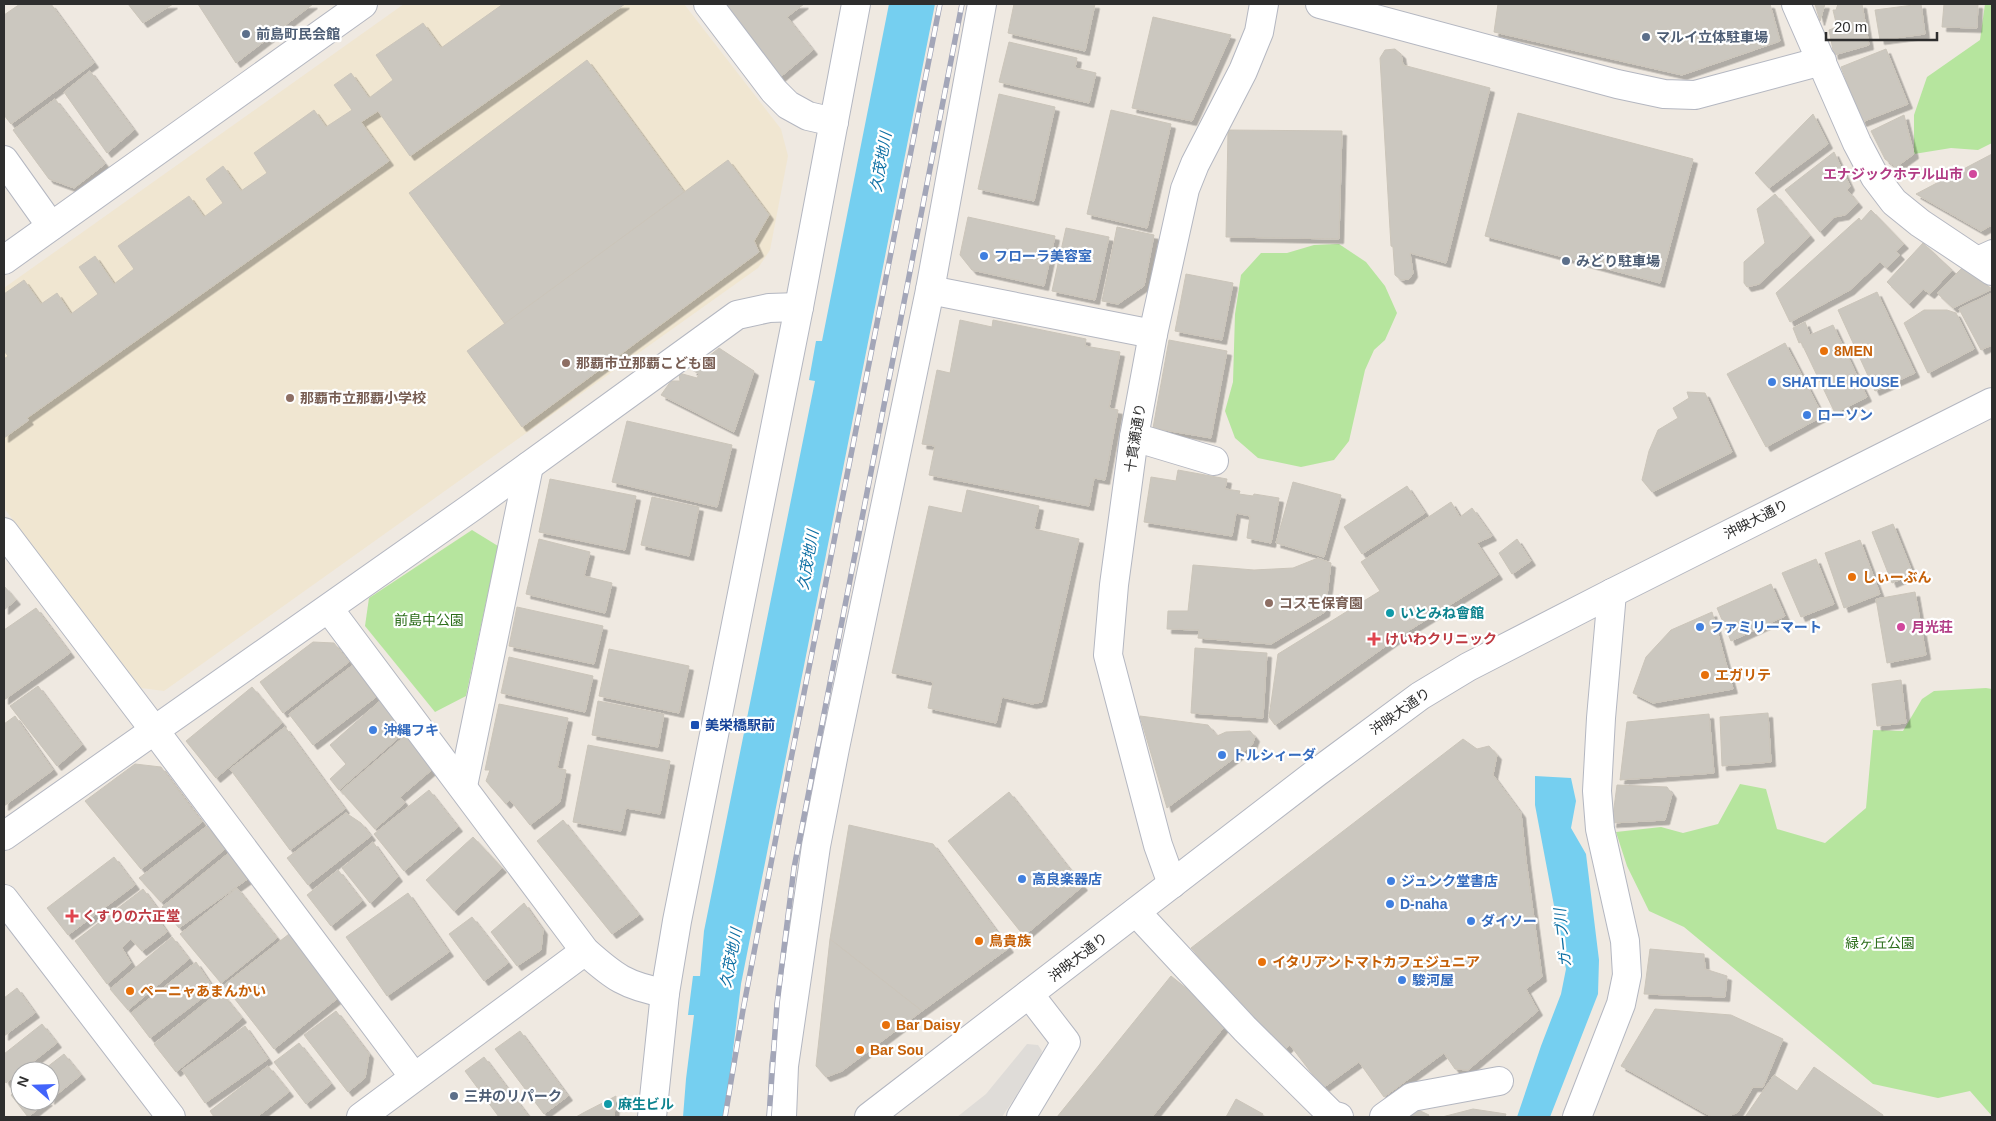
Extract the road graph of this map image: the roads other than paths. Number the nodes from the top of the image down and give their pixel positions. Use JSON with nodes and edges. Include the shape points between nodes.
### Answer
{"nodes":[{"id":1,"x":363,"y":4,"type":"edge"},
{"id":2,"x":708,"y":4,"type":"edge"},
{"id":3,"x":856,"y":4,"type":"edge"},
{"id":4,"x":982,"y":4,"type":"edge"},
{"id":5,"x":1264,"y":4,"type":"edge"},
{"id":6,"x":1320,"y":4,"type":"edge"},
{"id":7,"x":1796,"y":4,"type":"edge"},
{"id":8,"x":1822,"y":61,"type":"junction"},
{"id":9,"x":834,"y":122,"type":"junction"},
{"id":10,"x":4,"y":160,"type":"edge"},
{"id":11,"x":51,"y":226,"type":"junction"},
{"id":12,"x":1985,"y":259,"type":"edge"},
{"id":13,"x":4,"y":260,"type":"edge"},
{"id":14,"x":930,"y":290,"type":"junction"},
{"id":15,"x":799,"y":306,"type":"junction"},
{"id":16,"x":1152,"y":334,"type":"junction"},
{"id":17,"x":1992,"y":402,"type":"edge"},
{"id":18,"x":1134,"y":437,"type":"junction"},
{"id":19,"x":1214,"y":461,"type":"dead end"},
{"id":20,"x":530,"y":466,"type":"junction"},
{"id":21,"x":4,"y":532,"type":"edge"},
{"id":22,"x":1612,"y":592,"type":"junction"},
{"id":23,"x":329,"y":609,"type":"junction"},
{"id":24,"x":155,"y":731,"type":"junction"},
{"id":25,"x":463,"y":786,"type":"junction"},
{"id":26,"x":4,"y":836,"type":"edge"},
{"id":27,"x":1172,"y":884,"type":"junction"},
{"id":28,"x":4,"y":899,"type":"edge"},
{"id":29,"x":1136,"y":912,"type":"junction"},
{"id":30,"x":585,"y":951,"type":"junction"},
{"id":31,"x":665,"y":993,"type":"junction"},
{"id":32,"x":1030,"y":994,"type":"junction"},
{"id":33,"x":414,"y":1077,"type":"junction"},
{"id":34,"x":1499,"y":1081,"type":"dead end"},
{"id":35,"x":171,"y":1117,"type":"edge"},
{"id":36,"x":361,"y":1117,"type":"edge"},
{"id":37,"x":652,"y":1117,"type":"edge"},
{"id":38,"x":782,"y":1117,"type":"edge"},
{"id":39,"x":869,"y":1117,"type":"edge"},
{"id":40,"x":1021,"y":1117,"type":"edge"},
{"id":41,"x":1338,"y":1117,"type":"edge"},
{"id":42,"x":1384,"y":1117,"type":"edge"},
{"id":43,"x":1577,"y":1117,"type":"edge"}],
"edges":[{"from":1,"to":11,"type":"street"},
{"from":2,"to":9,"type":"street","via":[[788,105],[808,116]]},
{"from":3,"to":9,"type":"street"},
{"from":4,"to":14,"type":"street"},
{"from":5,"to":16,"type":"street","name":"十貫瀬通り","via":[[1258,32],[1243,71],[1185,190]]},
{"from":6,"to":8,"type":"street","via":[[1664,94],[1695,95]]},
{"from":7,"to":8,"type":"street"},
{"from":8,"to":12,"type":"street","via":[[1857,142],[1884,190],[1920,223]]},
{"from":9,"to":15,"type":"street"},
{"from":10,"to":11,"type":"street"},
{"from":11,"to":13,"type":"street"},
{"from":14,"to":16,"type":"street"},
{"from":14,"to":38,"type":"street","via":[[816,846],[784,1066]]},
{"from":15,"to":20,"type":"street","via":[[737,315]]},
{"from":15,"to":31,"type":"street"},
{"from":16,"to":18,"type":"street","name":"十貫瀬通り"},
{"from":17,"to":22,"type":"street","name":"沖映大通り"},
{"from":18,"to":19,"type":"street"},
{"from":18,"to":27,"type":"street","name":"十貫瀬通り","via":[[1108,655],[1158,845]]},
{"from":20,"to":23,"type":"street"},
{"from":20,"to":25,"type":"street"},
{"from":21,"to":24,"type":"street"},
{"from":22,"to":27,"type":"street","name":"沖映大通り","via":[[1468,667],[1420,696]]},
{"from":22,"to":43,"type":"street","via":[[1597,791],[1600,829],[1625,941],[1627,975],[1621,1004]]},
{"from":23,"to":24,"type":"street"},
{"from":23,"to":25,"type":"street"},
{"from":24,"to":26,"type":"street"},
{"from":24,"to":33,"type":"street"},
{"from":25,"to":30,"type":"street"},
{"from":27,"to":29,"type":"street","name":"沖映大通り"},
{"from":28,"to":35,"type":"street"},
{"from":29,"to":32,"type":"street","name":"沖映大通り"},
{"from":29,"to":41,"type":"street","via":[[1245,1029],[1332,1115]]},
{"from":30,"to":31,"type":"street","via":[[609,972],[638,988]]},
{"from":30,"to":33,"type":"street"},
{"from":31,"to":37,"type":"street"},
{"from":32,"to":39,"type":"street","name":"沖映大通り"},
{"from":32,"to":40,"type":"street","via":[[1066,1042]]},
{"from":33,"to":36,"type":"street"},
{"from":34,"to":42,"type":"street","via":[[1412,1097]]}]}
